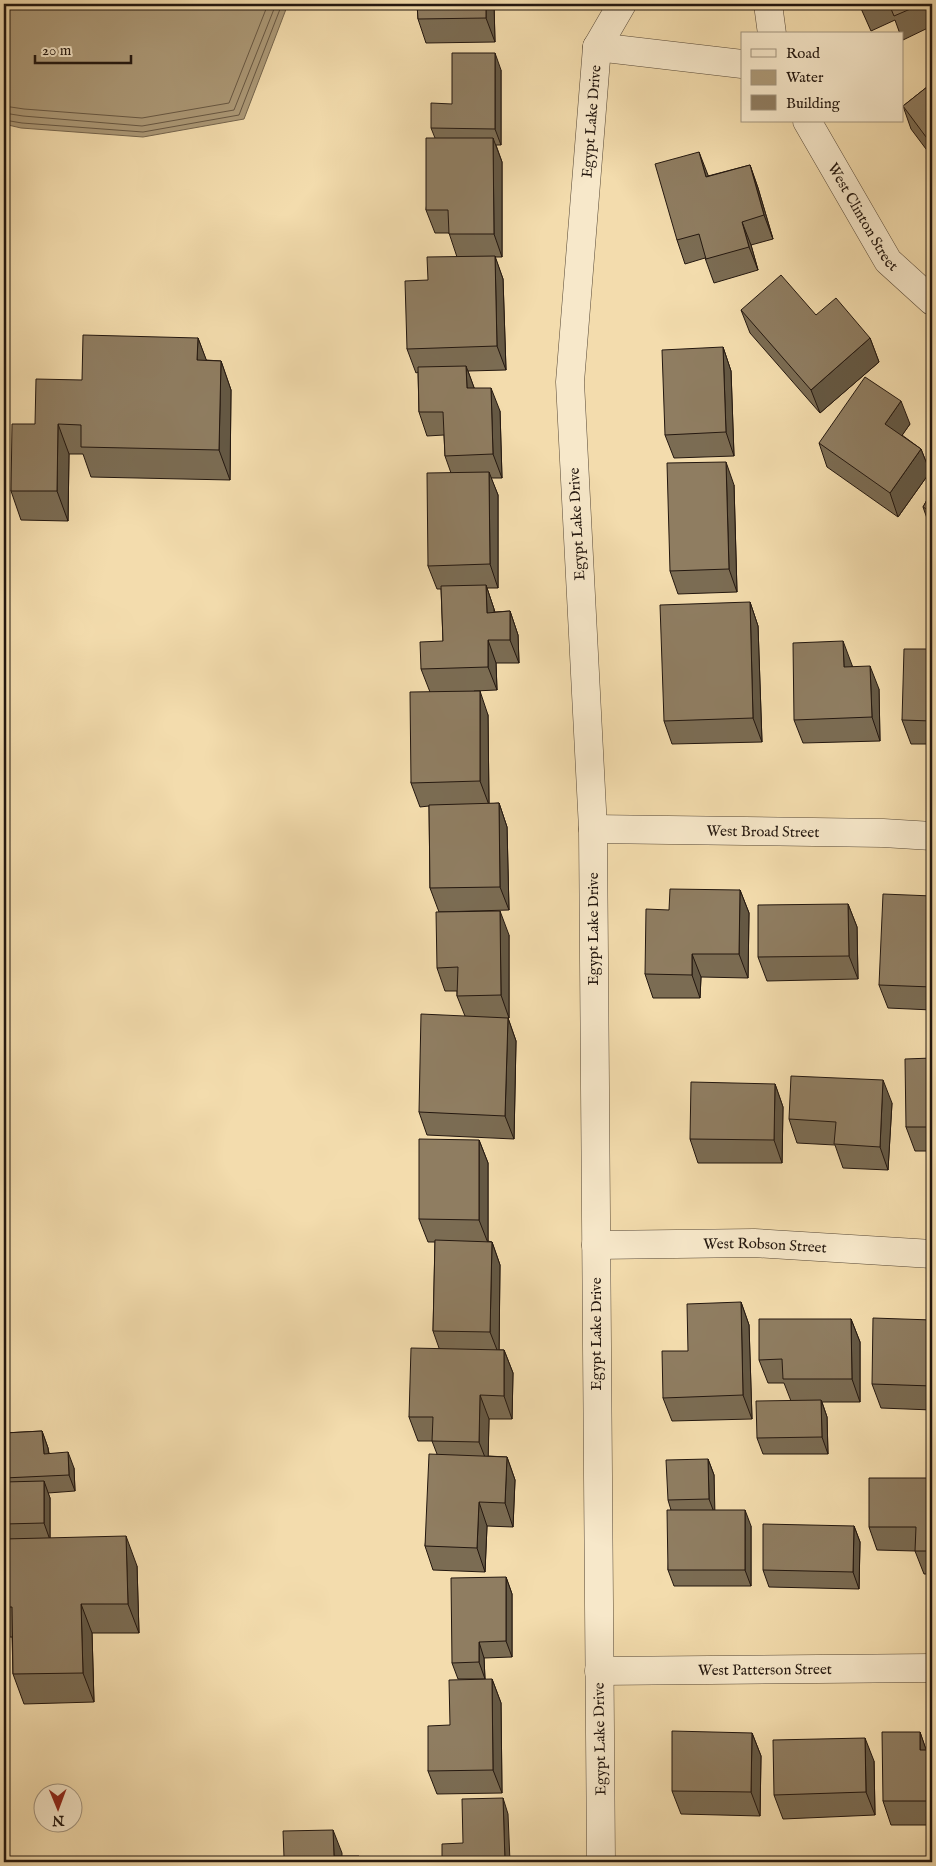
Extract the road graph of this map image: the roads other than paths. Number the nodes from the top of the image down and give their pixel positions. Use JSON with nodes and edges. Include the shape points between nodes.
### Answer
{"nodes":[{"id":1,"x":622,"y":4,"type":"edge"},
{"id":2,"x":768,"y":4,"type":"edge"},
{"id":3,"x":772,"y":32,"type":"edge"},
{"id":4,"x":597,"y":47,"type":"junction"},
{"id":5,"x":741,"y":64,"type":"edge"},
{"id":6,"x":808,"y":122,"type":"edge"},
{"id":7,"x":932,"y":301,"type":"edge"},
{"id":8,"x":593,"y":829,"type":"junction"},
{"id":9,"x":932,"y":836,"type":"edge"},
{"id":10,"x":596,"y":1245,"type":"junction"},
{"id":11,"x":932,"y":1254,"type":"edge"},
{"id":12,"x":932,"y":1668,"type":"edge"},
{"id":13,"x":599,"y":1671,"type":"junction"},
{"id":14,"x":601,"y":1862,"type":"edge"}],
"edges":[{"from":1,"to":4,"type":"street","name":"Egypt Lake Drive"},
{"from":2,"to":3,"type":"street"},
{"from":4,"to":5,"type":"street"},
{"from":4,"to":8,"type":"street","name":"Egypt Lake Drive","via":[[570,382]]},
{"from":6,"to":7,"type":"street","name":"West Clinton Street","via":[[888,261]]},
{"from":8,"to":9,"type":"street","name":"West Broad Street","via":[[873,832]]},
{"from":8,"to":10,"type":"street","name":"Egypt Lake Drive"},
{"from":10,"to":11,"type":"street","name":"West Robson Street","via":[[754,1244]]},
{"from":10,"to":13,"type":"street","name":"Egypt Lake Drive"},
{"from":12,"to":13,"type":"street","name":"West Patterson Street"},
{"from":13,"to":14,"type":"street","name":"Egypt Lake Drive"}]}
